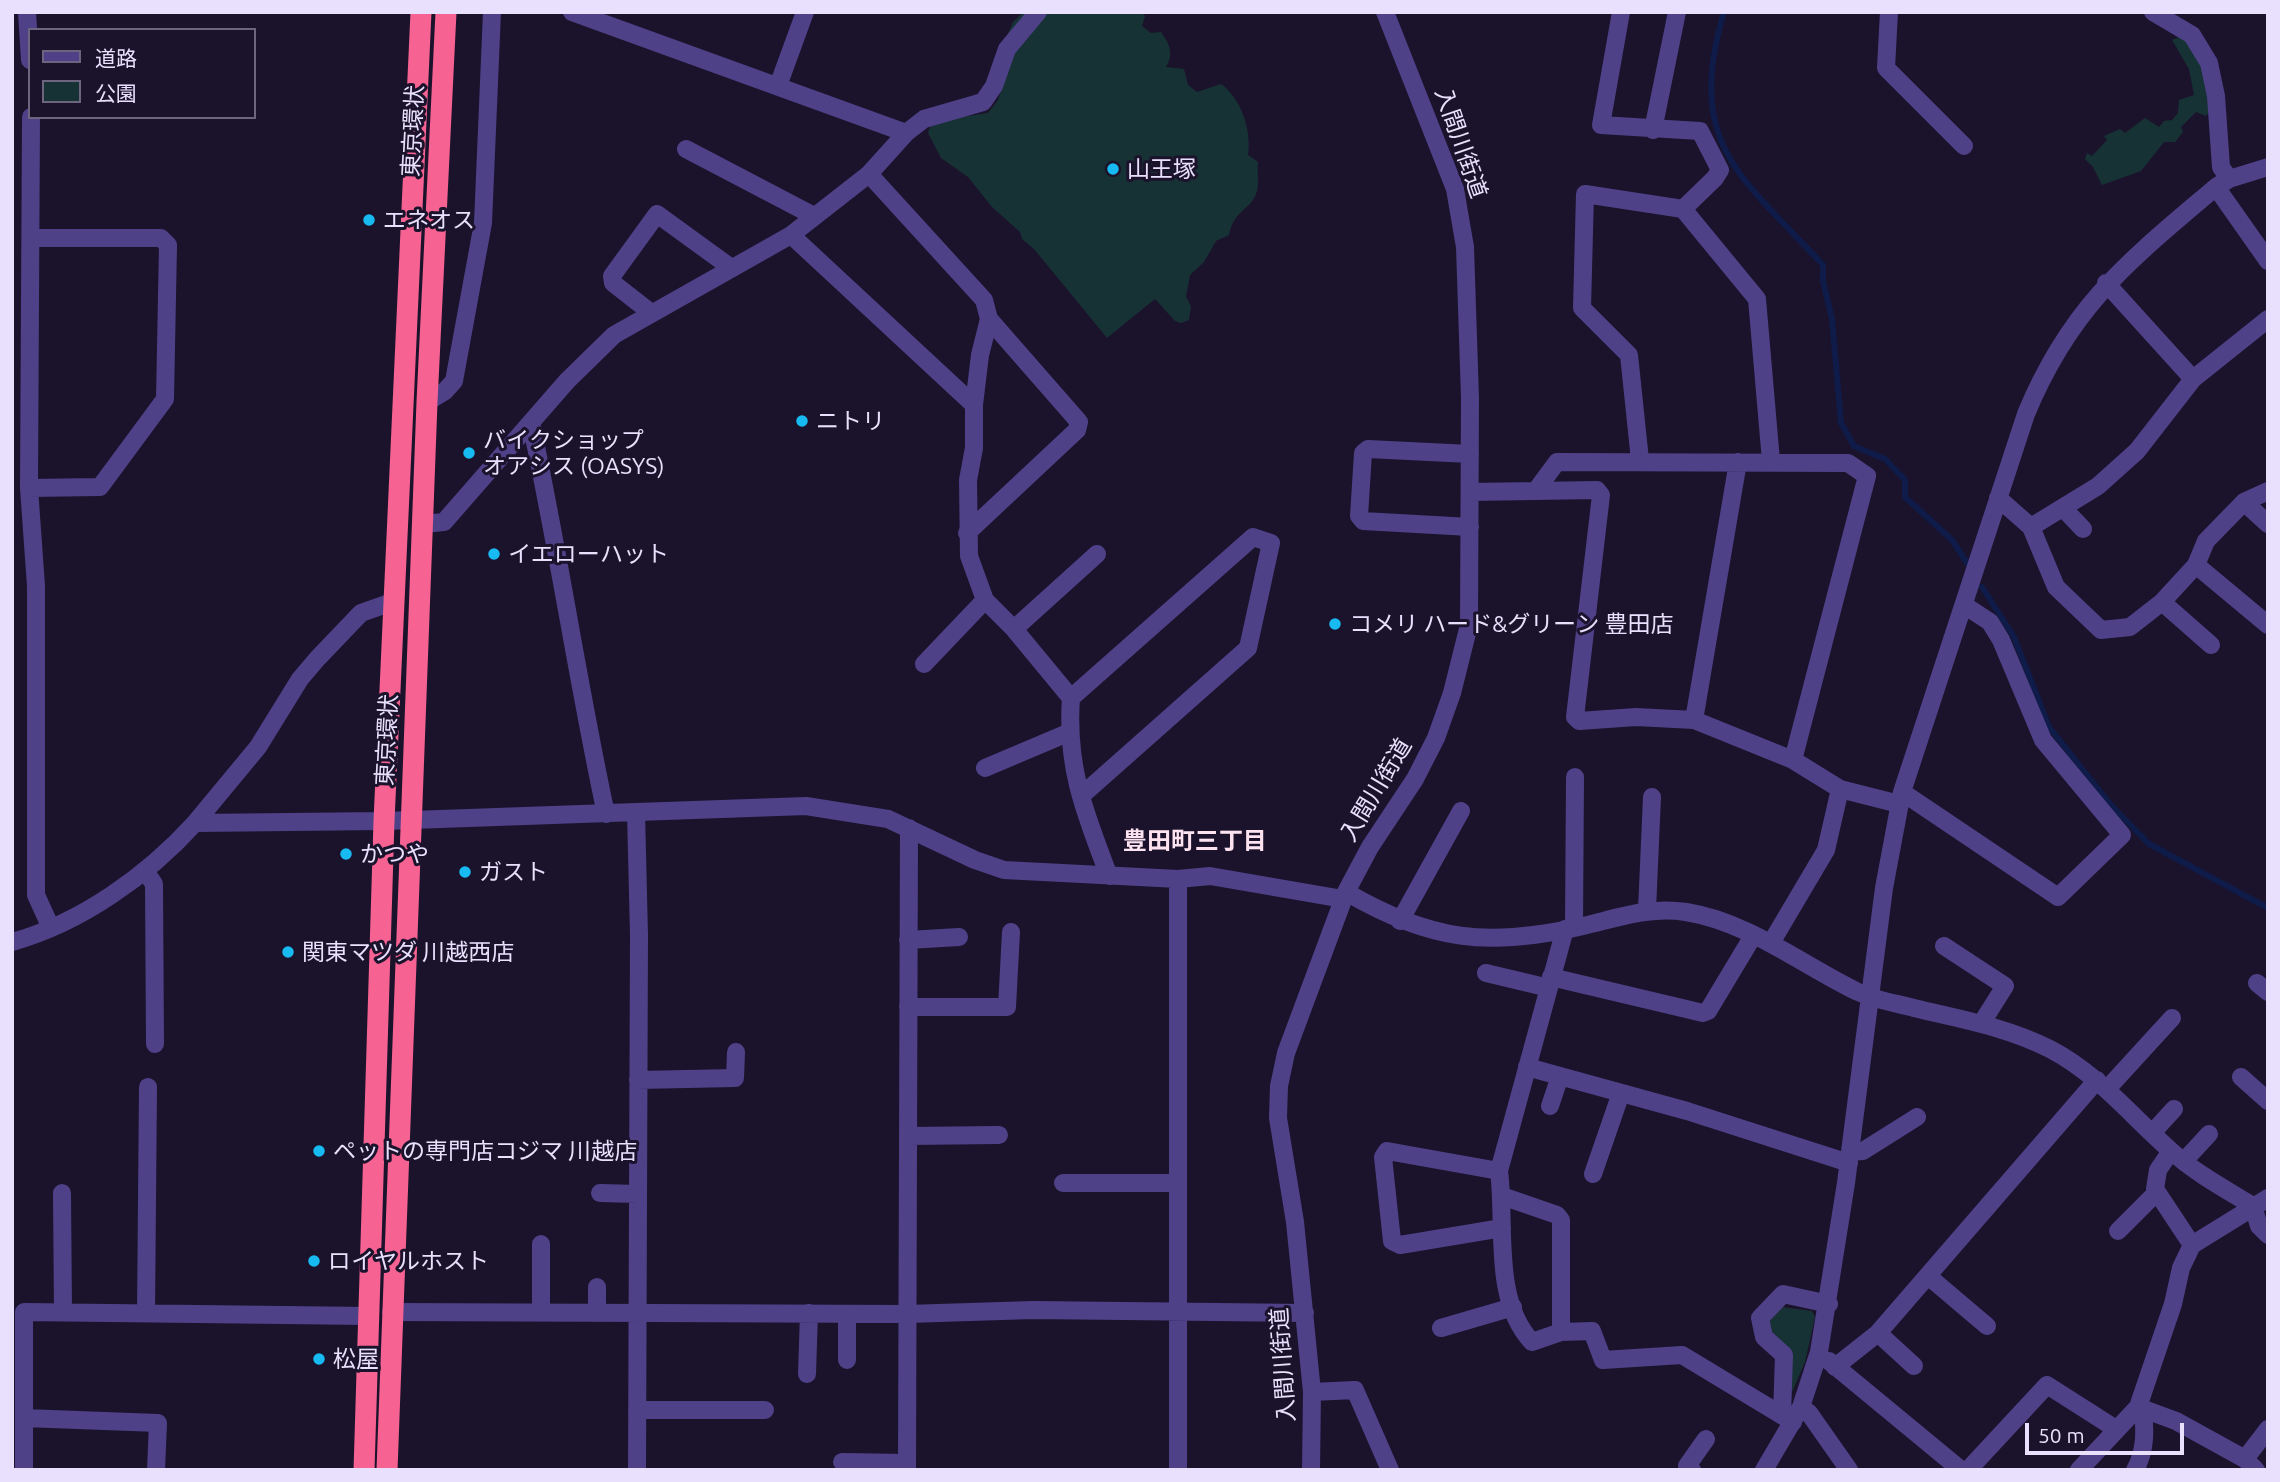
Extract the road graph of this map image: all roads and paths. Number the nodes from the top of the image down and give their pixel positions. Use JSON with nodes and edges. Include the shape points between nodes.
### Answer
{"nodes":[{"id":1,"x":421,"y":12,"type":"edge"},
{"id":2,"x":446,"y":12,"type":"edge"},
{"id":3,"x":454,"y":12,"type":"edge"},
{"id":4,"x":492,"y":12,"type":"edge"},
{"id":5,"x":572,"y":12,"type":"edge"},
{"id":6,"x":805,"y":12,"type":"edge"},
{"id":7,"x":1038,"y":12,"type":"edge"},
{"id":8,"x":1385,"y":12,"type":"edge"},
{"id":9,"x":1621,"y":12,"type":"edge"},
{"id":10,"x":1677,"y":12,"type":"edge"},
{"id":11,"x":1889,"y":12,"type":"edge"},
{"id":12,"x":2153,"y":12,"type":"edge"},
{"id":13,"x":778,"y":86,"type":"junction"},
{"id":14,"x":31,"y":119,"type":"edge"},
{"id":15,"x":1653,"y":130,"type":"junction"},
{"id":16,"x":906,"y":133,"type":"junction"},
{"id":17,"x":439,"y":139,"type":"junction"},
{"id":18,"x":1964,"y":146,"type":"dead end"},
{"id":19,"x":686,"y":149,"type":"dead end"},
{"id":20,"x":2268,"y":167,"type":"edge"},
{"id":21,"x":869,"y":174,"type":"junction"},
{"id":22,"x":2222,"y":183,"type":"junction"},
{"id":23,"x":1683,"y":209,"type":"junction"},
{"id":24,"x":814,"y":216,"type":"junction"},
{"id":25,"x":791,"y":235,"type":"junction"},
{"id":26,"x":33,"y":238,"type":"junction"},
{"id":27,"x":2268,"y":261,"type":"edge"},
{"id":28,"x":730,"y":267,"type":"junction"},
{"id":29,"x":2106,"y":283,"type":"junction"},
{"id":30,"x":650,"y":312,"type":"junction"},
{"id":31,"x":989,"y":319,"type":"junction"},
{"id":32,"x":2268,"y":320,"type":"edge"},
{"id":33,"x":2193,"y":379,"type":"junction"},
{"id":34,"x":427,"y":402,"type":"junction"},
{"id":35,"x":974,"y":404,"type":"junction"},
{"id":36,"x":531,"y":423,"type":"junction"},
{"id":37,"x":1470,"y":454,"type":"junction"},
{"id":38,"x":1640,"y":460,"type":"junction"},
{"id":39,"x":1770,"y":461,"type":"junction"},
{"id":40,"x":1738,"y":462,"type":"junction"},
{"id":41,"x":29,"y":488,"type":"junction"},
{"id":42,"x":1537,"y":489,"type":"junction"},
{"id":43,"x":2268,"y":491,"type":"edge"},
{"id":44,"x":1470,"y":492,"type":"junction"},
{"id":45,"x":1998,"y":498,"type":"junction"},
{"id":46,"x":2244,"y":502,"type":"junction"},
{"id":47,"x":2063,"y":508,"type":"junction"},
{"id":48,"x":424,"y":524,"type":"junction"},
{"id":49,"x":2268,"y":524,"type":"edge"},
{"id":50,"x":1470,"y":527,"type":"junction"},
{"id":51,"x":2031,"y":527,"type":"junction"},
{"id":52,"x":2083,"y":529,"type":"dead end"},
{"id":53,"x":967,"y":533,"type":"junction"},
{"id":54,"x":1097,"y":554,"type":"dead end"},
{"id":55,"x":2196,"y":565,"type":"junction"},
{"id":56,"x":985,"y":600,"type":"junction"},
{"id":57,"x":395,"y":601,"type":"junction"},
{"id":58,"x":2162,"y":602,"type":"junction"},
{"id":59,"x":1964,"y":605,"type":"junction"},
{"id":60,"x":2268,"y":625,"type":"edge"},
{"id":61,"x":1014,"y":629,"type":"junction"},
{"id":62,"x":2211,"y":645,"type":"dead end"},
{"id":63,"x":924,"y":664,"type":"dead end"},
{"id":64,"x":1071,"y":698,"type":"junction"},
{"id":65,"x":1694,"y":719,"type":"junction"},
{"id":66,"x":1070,"y":732,"type":"junction"},
{"id":67,"x":1793,"y":760,"type":"junction"},
{"id":68,"x":985,"y":768,"type":"dead end"},
{"id":69,"x":1574,"y":777,"type":"dead end"},
{"id":70,"x":1840,"y":789,"type":"junction"},
{"id":71,"x":1080,"y":796,"type":"junction"},
{"id":72,"x":1652,"y":797,"type":"dead end"},
{"id":73,"x":1900,"y":798,"type":"junction"},
{"id":74,"x":1461,"y":811,"type":"dead end"},
{"id":75,"x":636,"y":812,"type":"junction"},
{"id":76,"x":606,"y":814,"type":"junction"},
{"id":77,"x":410,"y":819,"type":"junction"},
{"id":78,"x":384,"y":821,"type":"junction"},
{"id":79,"x":195,"y":823,"type":"junction"},
{"id":80,"x":909,"y":828,"type":"junction"},
{"id":81,"x":146,"y":872,"type":"junction"},
{"id":82,"x":1109,"y":876,"type":"junction"},
{"id":83,"x":1178,"y":879,"type":"junction"},
{"id":84,"x":1344,"y":895,"type":"junction"},
{"id":85,"x":1647,"y":910,"type":"junction"},
{"id":86,"x":1400,"y":921,"type":"junction"},
{"id":87,"x":51,"y":928,"type":"junction"},
{"id":88,"x":1570,"y":929,"type":"junction"},
{"id":89,"x":1012,"y":932,"type":"dead end"},
{"id":90,"x":1753,"y":936,"type":"junction"},
{"id":91,"x":959,"y":937,"type":"dead end"},
{"id":92,"x":908,"y":940,"type":"junction"},
{"id":93,"x":12,"y":942,"type":"edge"},
{"id":94,"x":1771,"y":943,"type":"junction"},
{"id":95,"x":1944,"y":946,"type":"dead end"},
{"id":96,"x":1486,"y":973,"type":"dead end"},
{"id":97,"x":1550,"y":982,"type":"junction"},
{"id":98,"x":1869,"y":997,"type":"junction"},
{"id":99,"x":908,"y":1007,"type":"junction"},
{"id":100,"x":2172,"y":1018,"type":"dead end"},
{"id":101,"x":1982,"y":1024,"type":"junction"},
{"id":102,"x":155,"y":1044,"type":"dead end"},
{"id":103,"x":736,"y":1052,"type":"dead end"},
{"id":104,"x":1527,"y":1067,"type":"junction"},
{"id":105,"x":1560,"y":1076,"type":"junction"},
{"id":106,"x":2241,"y":1077,"type":"dead end"},
{"id":107,"x":639,"y":1080,"type":"junction"},
{"id":108,"x":2102,"y":1084,"type":"junction"},
{"id":109,"x":148,"y":1087,"type":"dead end"},
{"id":110,"x":1621,"y":1093,"type":"junction"},
{"id":111,"x":2268,"y":1101,"type":"edge"},
{"id":112,"x":1550,"y":1106,"type":"dead end"},
{"id":113,"x":2174,"y":1109,"type":"dead end"},
{"id":114,"x":1917,"y":1117,"type":"dead end"},
{"id":115,"x":2152,"y":1133,"type":"junction"},
{"id":116,"x":2209,"y":1134,"type":"dead end"},
{"id":117,"x":999,"y":1135,"type":"dead end"},
{"id":118,"x":908,"y":1136,"type":"junction"},
{"id":119,"x":2177,"y":1156,"type":"junction"},
{"id":120,"x":1850,"y":1158,"type":"junction"},
{"id":121,"x":1499,"y":1171,"type":"junction"},
{"id":122,"x":1593,"y":1174,"type":"dead end"},
{"id":123,"x":1063,"y":1183,"type":"dead end"},
{"id":124,"x":1178,"y":1183,"type":"junction"},
{"id":125,"x":2156,"y":1192,"type":"junction"},
{"id":126,"x":62,"y":1193,"type":"dead end"},
{"id":127,"x":600,"y":1193,"type":"dead end"},
{"id":128,"x":638,"y":1194,"type":"junction"},
{"id":129,"x":1502,"y":1196,"type":"junction"},
{"id":130,"x":2260,"y":1202,"type":"edge"},
{"id":131,"x":1502,"y":1227,"type":"junction"},
{"id":132,"x":2118,"y":1231,"type":"dead end"},
{"id":133,"x":2268,"y":1236,"type":"edge"},
{"id":134,"x":541,"y":1244,"type":"dead end"},
{"id":135,"x":2192,"y":1245,"type":"junction"},
{"id":136,"x":1928,"y":1276,"type":"junction"},
{"id":137,"x":597,"y":1287,"type":"dead end"},
{"id":138,"x":1829,"y":1304,"type":"junction"},
{"id":139,"x":1513,"y":1307,"type":"junction"},
{"id":140,"x":63,"y":1312,"type":"junction"},
{"id":141,"x":391,"y":1312,"type":"junction"},
{"id":142,"x":541,"y":1312,"type":"junction"},
{"id":143,"x":597,"y":1312,"type":"junction"},
{"id":144,"x":637,"y":1312,"type":"junction"},
{"id":145,"x":1177,"y":1312,"type":"junction"},
{"id":146,"x":146,"y":1313,"type":"junction"},
{"id":147,"x":809,"y":1313,"type":"junction"},
{"id":148,"x":1305,"y":1313,"type":"junction"},
{"id":149,"x":847,"y":1314,"type":"junction"},
{"id":150,"x":907,"y":1314,"type":"junction"},
{"id":151,"x":369,"y":1316,"type":"junction"},
{"id":152,"x":1987,"y":1326,"type":"dead end"},
{"id":153,"x":1441,"y":1328,"type":"dead end"},
{"id":154,"x":1561,"y":1332,"type":"junction"},
{"id":155,"x":1878,"y":1333,"type":"junction"},
{"id":156,"x":1819,"y":1352,"type":"junction"},
{"id":157,"x":847,"y":1360,"type":"dead end"},
{"id":158,"x":1914,"y":1366,"type":"dead end"},
{"id":159,"x":1835,"y":1367,"type":"junction"},
{"id":160,"x":807,"y":1374,"type":"dead end"},
{"id":161,"x":1312,"y":1392,"type":"junction"},
{"id":162,"x":2141,"y":1408,"type":"junction"},
{"id":163,"x":637,"y":1410,"type":"junction"},
{"id":164,"x":765,"y":1410,"type":"dead end"},
{"id":165,"x":1792,"y":1415,"type":"junction"},
{"id":166,"x":24,"y":1418,"type":"junction"},
{"id":167,"x":2116,"y":1429,"type":"junction"},
{"id":168,"x":2268,"y":1429,"type":"edge"},
{"id":169,"x":1706,"y":1439,"type":"dead end"},
{"id":170,"x":842,"y":1462,"type":"dead end"},
{"id":171,"x":2251,"y":1464,"type":"edge"},
{"id":172,"x":907,"y":1466,"type":"edge"},
{"id":173,"x":24,"y":1470,"type":"edge"},
{"id":174,"x":156,"y":1470,"type":"edge"},
{"id":175,"x":364,"y":1470,"type":"edge"},
{"id":176,"x":387,"y":1470,"type":"edge"},
{"id":177,"x":637,"y":1470,"type":"edge"},
{"id":178,"x":1178,"y":1470,"type":"edge"},
{"id":179,"x":1311,"y":1470,"type":"edge"},
{"id":180,"x":1390,"y":1470,"type":"edge"},
{"id":181,"x":1692,"y":1470,"type":"edge"},
{"id":182,"x":1764,"y":1470,"type":"edge"},
{"id":183,"x":1849,"y":1470,"type":"edge"},
{"id":184,"x":1961,"y":1470,"type":"edge"},
{"id":185,"x":1968,"y":1470,"type":"edge"},
{"id":186,"x":2079,"y":1470,"type":"edge"},
{"id":187,"x":2135,"y":1470,"type":"edge"}],
"edges":[{"from":1,"to":57,"type":"highway","name":"東京環状"},
{"from":2,"to":17,"type":"highway","name":"東京環状"},
{"from":3,"to":17,"type":"highway"},
{"from":4,"to":34,"type":"street","via":[[483,223],[454,381]]},
{"from":5,"to":13,"type":"street"},
{"from":6,"to":13,"type":"street"},
{"from":7,"to":16,"type":"street","via":[[1007,49],[983,102],[924,119]]},
{"from":8,"to":37,"type":"street","name":"入間川街道","via":[[1455,189],[1465,247]]},
{"from":9,"to":15,"type":"street","via":[[1601,125]]},
{"from":10,"to":15,"type":"street"},
{"from":11,"to":18,"type":"street","via":[[1886,68]]},
{"from":12,"to":22,"type":"street","via":[[2192,35],[2209,63]]},
{"from":13,"to":16,"type":"street"},
{"from":14,"to":26,"type":"street"},
{"from":15,"to":23,"type":"street","via":[[1700,131],[1720,170]]},
{"from":16,"to":21,"type":"street"},
{"from":17,"to":34,"type":"highway","name":"東京環状"},
{"from":19,"to":24,"type":"street"},
{"from":20,"to":22,"type":"street"},
{"from":21,"to":24,"type":"street"},
{"from":21,"to":31,"type":"street","via":[[984,300]]},
{"from":22,"to":27,"type":"street"},
{"from":22,"to":29,"type":"street"},
{"from":23,"to":38,"type":"street","via":[[1585,194],[1582,308],[1629,355]]},
{"from":23,"to":39,"type":"street","via":[[1757,299]]},
{"from":24,"to":25,"type":"street"},
{"from":25,"to":28,"type":"street"},
{"from":25,"to":35,"type":"street"},
{"from":26,"to":41,"type":"street"},
{"from":26,"to":41,"type":"street","via":[[161,238],[168,245],[165,399],[100,487]]},
{"from":28,"to":30,"type":"street"},
{"from":28,"to":30,"type":"street","via":[[657,214],[612,276],[612,283]]},
{"from":29,"to":33,"type":"street"},
{"from":29,"to":45,"type":"street","via":[[2080,313],[2042,375]]},
{"from":30,"to":36,"type":"street","via":[[614,335]]},
{"from":31,"to":35,"type":"street"},
{"from":31,"to":53,"type":"street","via":[[1079,422],[1077,430]]},
{"from":32,"to":33,"type":"street"},
{"from":33,"to":47,"type":"street","via":[[2137,451],[2098,486]]},
{"from":34,"to":48,"type":"highway","name":"東京環状"},
{"from":35,"to":53,"type":"street"},
{"from":36,"to":48,"type":"street","via":[[444,522]]},
{"from":36,"to":76,"type":"street"},
{"from":37,"to":44,"type":"street","name":"入間川街道"},
{"from":37,"to":50,"type":"street","via":[[1368,449],[1363,453],[1359,516],[1363,521]]},
{"from":38,"to":40,"type":"street"},
{"from":38,"to":42,"type":"street","via":[[1557,462]]},
{"from":39,"to":40,"type":"street"},
{"from":39,"to":67,"type":"street","via":[[1848,463],[1867,476]]},
{"from":40,"to":65,"type":"street"},
{"from":41,"to":87,"type":"street","via":[[36,586],[36,895]]},
{"from":42,"to":44,"type":"street"},
{"from":42,"to":65,"type":"street","via":[[1597,490],[1601,495],[1574,717],[1579,721]]},
{"from":43,"to":46,"type":"street"},
{"from":44,"to":50,"type":"street","name":"入間川街道"},
{"from":45,"to":51,"type":"street"},
{"from":45,"to":59,"type":"street"},
{"from":46,"to":49,"type":"street"},
{"from":46,"to":55,"type":"street","via":[[2206,541]]},
{"from":47,"to":51,"type":"street"},
{"from":47,"to":52,"type":"street"},
{"from":48,"to":77,"type":"highway","name":"東京環状"},
{"from":50,"to":84,"type":"street","name":"入間川街道","via":[[1469,625],[1452,693],[1415,779]]},
{"from":51,"to":58,"type":"street","via":[[2056,587],[2101,630],[2130,627]]},
{"from":53,"to":56,"type":"street","via":[[969,556]]},
{"from":54,"to":61,"type":"street"},
{"from":55,"to":58,"type":"street"},
{"from":55,"to":60,"type":"street"},
{"from":56,"to":61,"type":"street"},
{"from":56,"to":63,"type":"street"},
{"from":57,"to":78,"type":"highway","name":"東京環状"},
{"from":57,"to":79,"type":"street","via":[[361,613],[317,660],[258,747]]},
{"from":58,"to":62,"type":"street"},
{"from":59,"to":73,"type":"street"},
{"from":59,"to":73,"type":"street","via":[[1990,622],[2043,740],[2122,835],[2058,897]]},
{"from":61,"to":64,"type":"street"},
{"from":64,"to":66,"type":"street"},
{"from":64,"to":71,"type":"street","via":[[1253,537],[1271,542],[1248,648]]},
{"from":65,"to":67,"type":"street"},
{"from":66,"to":68,"type":"street"},
{"from":66,"to":71,"type":"street","via":[[1074,781]]},
{"from":67,"to":70,"type":"street"},
{"from":69,"to":88,"type":"street"},
{"from":70,"to":73,"type":"street"},
{"from":70,"to":94,"type":"street","via":[[1826,850]]},
{"from":71,"to":82,"type":"street"},
{"from":72,"to":85,"type":"street"},
{"from":73,"to":98,"type":"street"},
{"from":74,"to":86,"type":"street"},
{"from":75,"to":76,"type":"street"},
{"from":75,"to":80,"type":"street","via":[[806,806],[888,819]]},
{"from":75,"to":107,"type":"street"},
{"from":76,"to":77,"type":"street"},
{"from":77,"to":78,"type":"street"},
{"from":77,"to":141,"type":"highway","name":"東京環状"},
{"from":78,"to":79,"type":"street"},
{"from":78,"to":151,"type":"highway","name":"東京環状"},
{"from":79,"to":81,"type":"street"},
{"from":80,"to":82,"type":"street","via":[[1004,870]]},
{"from":80,"to":92,"type":"street"},
{"from":81,"to":87,"type":"street"},
{"from":81,"to":102,"type":"street","via":[[154,884]]},
{"from":82,"to":83,"type":"street"},
{"from":83,"to":84,"type":"street","via":[[1210,876]]},
{"from":83,"to":124,"type":"street"},
{"from":84,"to":86,"type":"street"},
{"from":84,"to":148,"type":"street","name":"入間川街道","via":[[1286,1053],[1279,1086],[1278,1118]]},
{"from":85,"to":88,"type":"street"},
{"from":85,"to":90,"type":"street","via":[[1688,912]]},
{"from":86,"to":88,"type":"street","via":[[1450,937],[1485,940]]},
{"from":87,"to":93,"type":"street"},
{"from":88,"to":97,"type":"street"},
{"from":89,"to":99,"type":"street","via":[[1007,1007]]},
{"from":90,"to":94,"type":"street"},
{"from":90,"to":97,"type":"street","via":[[1708,1012]]},
{"from":91,"to":92,"type":"street"},
{"from":92,"to":99,"type":"street"},
{"from":94,"to":98,"type":"street"},
{"from":95,"to":101,"type":"street","via":[[2005,986]]},
{"from":96,"to":97,"type":"street"},
{"from":97,"to":104,"type":"street"},
{"from":98,"to":101,"type":"street"},
{"from":98,"to":120,"type":"street"},
{"from":99,"to":118,"type":"street"},
{"from":100,"to":108,"type":"street"},
{"from":101,"to":108,"type":"street","via":[[2020,1034],[2053,1050]]},
{"from":103,"to":107,"type":"street","via":[[735,1078]]},
{"from":104,"to":105,"type":"street"},
{"from":104,"to":121,"type":"street"},
{"from":105,"to":110,"type":"street"},
{"from":105,"to":112,"type":"street"},
{"from":106,"to":111,"type":"street"},
{"from":107,"to":128,"type":"street"},
{"from":108,"to":115,"type":"street"},
{"from":108,"to":136,"type":"street"},
{"from":109,"to":146,"type":"street"},
{"from":110,"to":120,"type":"street"},
{"from":110,"to":122,"type":"street"},
{"from":113,"to":115,"type":"street"},
{"from":114,"to":120,"type":"street"},
{"from":115,"to":119,"type":"street"},
{"from":116,"to":119,"type":"street"},
{"from":117,"to":118,"type":"street"},
{"from":118,"to":150,"type":"street"},
{"from":119,"to":125,"type":"street","via":[[2158,1170]]},
{"from":119,"to":130,"type":"street"},
{"from":120,"to":138,"type":"street"},
{"from":121,"to":129,"type":"street"},
{"from":121,"to":131,"type":"street","via":[[1387,1151],[1383,1157],[1392,1241],[1399,1245]]},
{"from":123,"to":124,"type":"street"},
{"from":124,"to":145,"type":"street"},
{"from":125,"to":132,"type":"street"},
{"from":125,"to":135,"type":"street"},
{"from":126,"to":140,"type":"street"},
{"from":127,"to":128,"type":"street"},
{"from":128,"to":144,"type":"street"},
{"from":129,"to":131,"type":"street"},
{"from":129,"to":154,"type":"street","via":[[1561,1220]]},
{"from":130,"to":133,"type":"street","via":[[2259,1226]]},
{"from":130,"to":135,"type":"street"},
{"from":131,"to":139,"type":"street","via":[[1501,1258]]},
{"from":134,"to":142,"type":"street"},
{"from":135,"to":162,"type":"street","via":[[2181,1268]]},
{"from":136,"to":152,"type":"street"},
{"from":136,"to":155,"type":"street"},
{"from":137,"to":143,"type":"street"},
{"from":138,"to":156,"type":"street"},
{"from":138,"to":165,"type":"street","via":[[1783,1293],[1760,1318],[1764,1338],[1784,1355]]},
{"from":139,"to":153,"type":"street"},
{"from":139,"to":154,"type":"street","via":[[1532,1342]]},
{"from":140,"to":146,"type":"street"},
{"from":140,"to":166,"type":"street","via":[[24,1312]]},
{"from":141,"to":142,"type":"street"},
{"from":141,"to":176,"type":"highway","name":"東京環状"},
{"from":142,"to":143,"type":"street"},
{"from":143,"to":144,"type":"street"},
{"from":144,"to":147,"type":"street"},
{"from":144,"to":163,"type":"street"},
{"from":145,"to":148,"type":"street"},
{"from":145,"to":150,"type":"street"},
{"from":145,"to":178,"type":"street"},
{"from":146,"to":151,"type":"street"},
{"from":147,"to":149,"type":"street"},
{"from":147,"to":160,"type":"street"},
{"from":148,"to":161,"type":"street","name":"入間川街道"},
{"from":149,"to":150,"type":"street"},
{"from":149,"to":157,"type":"street"},
{"from":150,"to":172,"type":"street"},
{"from":151,"to":175,"type":"highway","name":"東京環状"},
{"from":154,"to":165,"type":"street","via":[[1592,1331],[1603,1360],[1682,1355]]},
{"from":155,"to":158,"type":"street"},
{"from":155,"to":159,"type":"street"},
{"from":156,"to":159,"type":"street"},
{"from":156,"to":165,"type":"street"},
{"from":159,"to":184,"type":"street"},
{"from":161,"to":179,"type":"street","name":"入間川街道"},
{"from":161,"to":180,"type":"street","via":[[1355,1390]]},
{"from":162,"to":167,"type":"street"},
{"from":162,"to":171,"type":"street","via":[[2176,1421]]},
{"from":162,"to":187,"type":"street","via":[[2146,1434]]},
{"from":163,"to":164,"type":"street"},
{"from":163,"to":177,"type":"street"},
{"from":165,"to":182,"type":"street"},
{"from":165,"to":183,"type":"street","via":[[1809,1413]]},
{"from":166,"to":173,"type":"street"},
{"from":166,"to":174,"type":"street","via":[[158,1423]]},
{"from":167,"to":185,"type":"street","via":[[2047,1385]]},
{"from":167,"to":186,"type":"street"},
{"from":168,"to":171,"type":"street"},
{"from":169,"to":181,"type":"street","via":[[1687,1466]]},
{"from":170,"to":172,"type":"street"}]}
